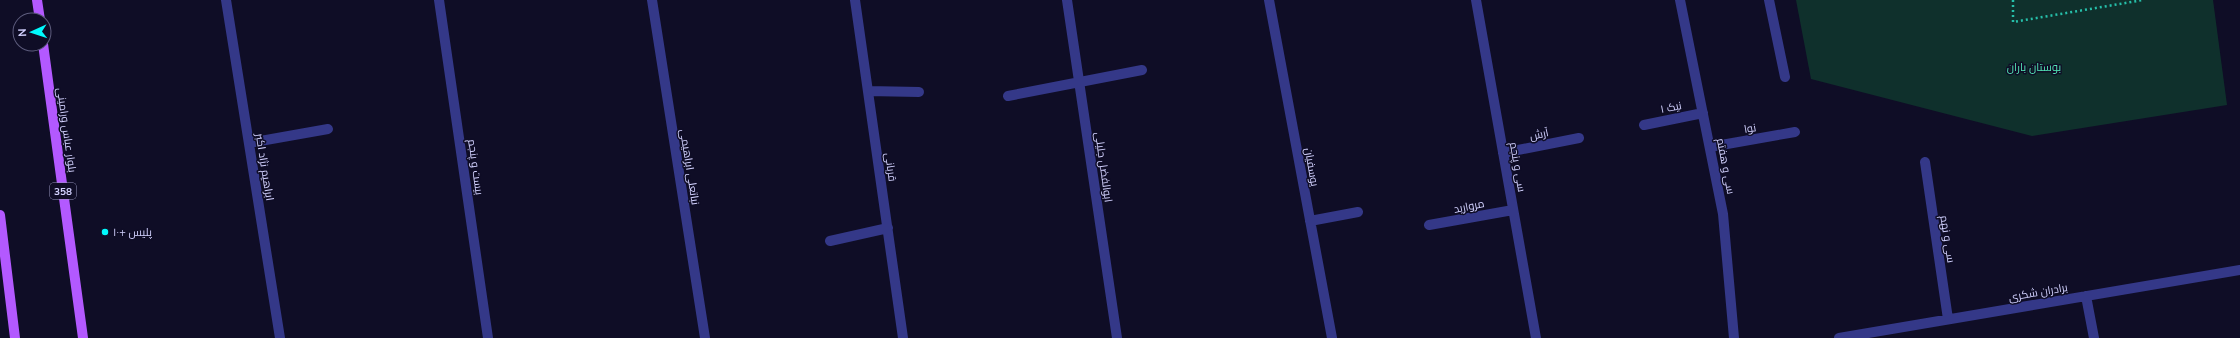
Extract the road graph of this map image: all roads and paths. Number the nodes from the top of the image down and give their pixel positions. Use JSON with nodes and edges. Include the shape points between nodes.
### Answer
{"nodes":[{"id":1,"x":37,"y":0,"type":"edge"},
{"id":2,"x":226,"y":0,"type":"edge"},
{"id":3,"x":439,"y":0,"type":"edge"},
{"id":4,"x":652,"y":0,"type":"edge"},
{"id":5,"x":855,"y":0,"type":"edge"},
{"id":6,"x":1067,"y":0,"type":"edge"},
{"id":7,"x":1269,"y":0,"type":"edge"},
{"id":8,"x":1476,"y":0,"type":"edge"},
{"id":9,"x":1680,"y":0,"type":"edge"},
{"id":10,"x":1769,"y":0,"type":"edge"},
{"id":11,"x":2013,"y":0,"type":"edge"},
{"id":12,"x":2142,"y":0,"type":"edge"},
{"id":13,"x":39,"y":12,"type":"edge"},
{"id":14,"x":44,"y":52,"type":"edge"},
{"id":15,"x":1142,"y":70,"type":"dead end"},
{"id":16,"x":1785,"y":77,"type":"dead end"},
{"id":17,"x":1079,"y":81,"type":"junction"},
{"id":18,"x":868,"y":91,"type":"junction"},
{"id":19,"x":919,"y":92,"type":"dead end"},
{"id":20,"x":1008,"y":96,"type":"dead end"},
{"id":21,"x":1703,"y":113,"type":"junction"},
{"id":22,"x":1644,"y":125,"type":"dead end"},
{"id":23,"x":328,"y":129,"type":"dead end"},
{"id":24,"x":1795,"y":132,"type":"dead end"},
{"id":25,"x":1579,"y":138,"type":"dead end"},
{"id":26,"x":249,"y":143,"type":"junction"},
{"id":27,"x":1710,"y":147,"type":"junction"},
{"id":28,"x":1503,"y":154,"type":"junction"},
{"id":29,"x":1924,"y":162,"type":"dead end"},
{"id":30,"x":1513,"y":210,"type":"junction"},
{"id":31,"x":1358,"y":212,"type":"dead end"},
{"id":32,"x":0,"y":215,"type":"edge"},
{"id":33,"x":1310,"y":222,"type":"junction"},
{"id":34,"x":1429,"y":226,"type":"dead end"},
{"id":35,"x":888,"y":228,"type":"junction"},
{"id":36,"x":830,"y":241,"type":"dead end"},
{"id":37,"x":2240,"y":270,"type":"edge"},
{"id":38,"x":2086,"y":296,"type":"junction"},
{"id":39,"x":1948,"y":319,"type":"junction"},
{"id":40,"x":1868,"y":336,"type":"edge"},
{"id":41,"x":15,"y":338,"type":"edge"},
{"id":42,"x":83,"y":338,"type":"edge"},
{"id":43,"x":280,"y":338,"type":"edge"},
{"id":44,"x":488,"y":338,"type":"edge"},
{"id":45,"x":705,"y":338,"type":"edge"},
{"id":46,"x":903,"y":338,"type":"edge"},
{"id":47,"x":1117,"y":338,"type":"edge"},
{"id":48,"x":1332,"y":338,"type":"edge"},
{"id":49,"x":1536,"y":338,"type":"edge"},
{"id":50,"x":1734,"y":338,"type":"edge"},
{"id":51,"x":1839,"y":338,"type":"edge"},
{"id":52,"x":2094,"y":338,"type":"edge"}],
"edges":[{"from":1,"to":13,"type":"main road"},
{"from":2,"to":26,"type":"street","name":"ابراهیم نژاد اکبر"},
{"from":3,"to":44,"type":"street","name":"بیست و پنجم"},
{"from":4,"to":45,"type":"street","name":"نباتعلی ابراهیمی"},
{"from":5,"to":18,"type":"street","name":"قربانی"},
{"from":6,"to":17,"type":"street","name":"ابوالفضل جلیلی"},
{"from":7,"to":33,"type":"street","name":"یوسفیان"},
{"from":8,"to":28,"type":"street","name":"سی و پنجم"},
{"from":9,"to":21,"type":"street","name":"سی و هفتم"},
{"from":10,"to":16,"type":"street"},
{"from":11,"to":12,"type":"path","via":[[2013,22]]},
{"from":14,"to":42,"type":"main road","name":"بلوار عباس ورامینی","number":"358"},
{"from":15,"to":17,"type":"street"},
{"from":17,"to":20,"type":"street"},
{"from":17,"to":47,"type":"street","name":"ابوالفضل جلیلی"},
{"from":18,"to":19,"type":"street"},
{"from":18,"to":35,"type":"street","name":"قربانی"},
{"from":21,"to":22,"type":"street","name":"نیک ۱"},
{"from":21,"to":27,"type":"street","name":"سی و هفتم"},
{"from":23,"to":26,"type":"street"},
{"from":24,"to":27,"type":"street","name":"نوا"},
{"from":25,"to":28,"type":"street","name":"آرش"},
{"from":26,"to":43,"type":"street","name":"ابراهیم نژاد اکبر"},
{"from":27,"to":50,"type":"street","name":"سی و هفتم","via":[[1723,214]]},
{"from":28,"to":30,"type":"street","name":"سی و پنجم"},
{"from":29,"to":39,"type":"street","name":"سی و نهم"},
{"from":30,"to":34,"type":"street","name":"مروارید"},
{"from":30,"to":49,"type":"street","name":"سی و پنجم"},
{"from":31,"to":33,"type":"street"},
{"from":32,"to":41,"type":"main road"},
{"from":33,"to":48,"type":"street","name":"یوسفیان"},
{"from":35,"to":36,"type":"street"},
{"from":35,"to":46,"type":"street","name":"قربانی"},
{"from":37,"to":38,"type":"street","name":"برادران شکری"},
{"from":38,"to":39,"type":"street","name":"برادران شکری"},
{"from":38,"to":52,"type":"street"},
{"from":39,"to":40,"type":"street","name":"برادران شکری"},
{"from":40,"to":51,"type":"street","name":"برادران شکری"}]}
